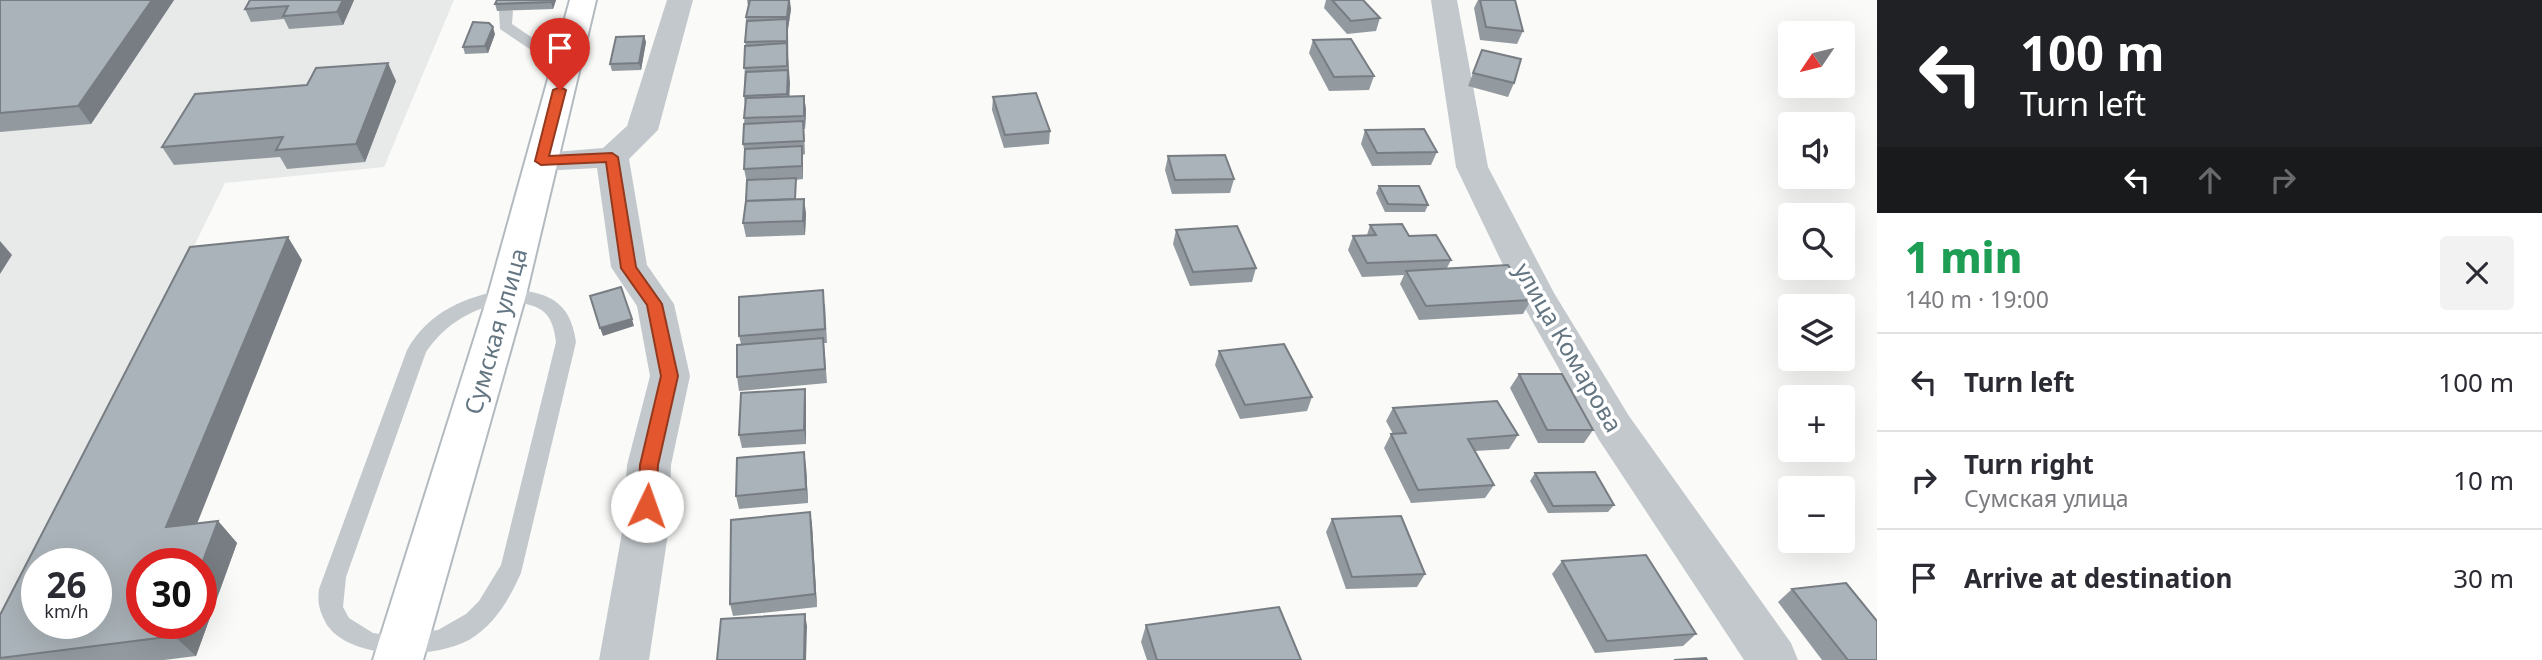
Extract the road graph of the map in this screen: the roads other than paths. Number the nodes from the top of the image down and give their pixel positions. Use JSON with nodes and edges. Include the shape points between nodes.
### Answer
{"nodes":[{"id":1,"x":583,"y":0,"type":"edge"},
{"id":2,"x":680,"y":0,"type":"edge"},
{"id":3,"x":1444,"y":0,"type":"edge"},
{"id":4,"x":506,"y":11,"type":"edge"},
{"id":5,"x":566,"y":67,"type":"junction"},
{"id":6,"x":612,"y":157,"type":"junction"},
{"id":7,"x":541,"y":161,"type":"junction"},
{"id":8,"x":506,"y":295,"type":"junction"},
{"id":9,"x":399,"y":656,"type":"edge"},
{"id":10,"x":624,"y":660,"type":"edge"},
{"id":11,"x":1773,"y":660,"type":"edge"}],
"edges":[{"from":1,"to":5,"type":"main road","name":"Сумская улица"},
{"from":2,"to":6,"type":"street","via":[[642,130]]},
{"from":3,"to":11,"type":"street","name":"улица Комарова","via":[[1472,167],[1536,294],[1614,428]]},
{"from":4,"to":5,"type":"lane","via":[[505,26]]},
{"from":5,"to":7,"type":"main road","name":"Сумская улица"},
{"from":6,"to":7,"type":"street"},
{"from":6,"to":10,"type":"street","via":[[629,268],[655,304],[670,376],[649,465],[646,527]]},
{"from":7,"to":8,"type":"main road","name":"Сумская улица"},
{"from":8,"to":9,"type":"main road","name":"Сумская улица"},
{"from":8,"to":9,"type":"lane","via":[[533,297],[553,307],[565,322],[566,342],[513,565],[500,595],[473,624],[438,644]]},
{"from":8,"to":9,"type":"lane","via":[[451,312],[430,330],[417,350],[334,577],[330,607],[340,633],[365,649]]}]}
